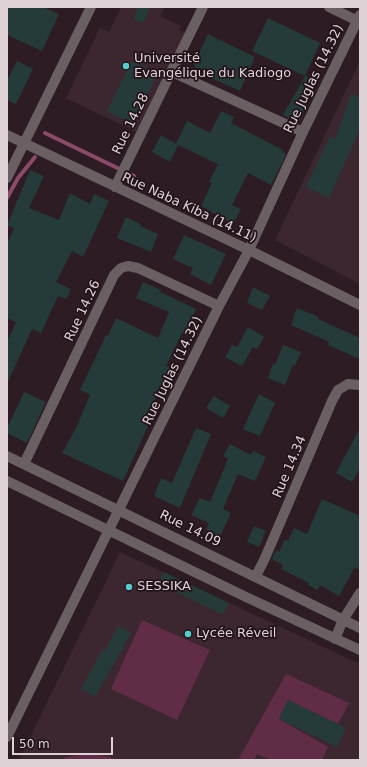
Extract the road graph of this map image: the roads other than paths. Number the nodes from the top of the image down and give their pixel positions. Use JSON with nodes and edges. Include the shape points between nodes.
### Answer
{"nodes":[{"id":1,"x":91,"y":7,"type":"edge"},
{"id":2,"x":203,"y":7,"type":"edge"},
{"id":3,"x":329,"y":7,"type":"edge"},
{"id":4,"x":359,"y":19,"type":"edge"},
{"id":5,"x":172,"y":72,"type":"junction"},
{"id":6,"x":303,"y":132,"type":"junction"},
{"id":7,"x":7,"y":135,"type":"edge"},
{"id":8,"x":24,"y":143,"type":"junction"},
{"id":9,"x":7,"y":178,"type":"edge"},
{"id":10,"x":115,"y":187,"type":"junction"},
{"id":11,"x":249,"y":250,"type":"junction"},
{"id":12,"x":360,"y":305,"type":"edge"},
{"id":13,"x":219,"y":306,"type":"junction"},
{"id":14,"x":360,"y":385,"type":"edge"},
{"id":15,"x":7,"y":456,"type":"edge"},
{"id":16,"x":24,"y":464,"type":"junction"},
{"id":17,"x":7,"y":481,"type":"edge"},
{"id":18,"x":119,"y":509,"type":"junction"},
{"id":19,"x":109,"y":530,"type":"junction"},
{"id":20,"x":256,"y":576,"type":"junction"},
{"id":21,"x":360,"y":593,"type":"edge"},
{"id":22,"x":344,"y":620,"type":"junction"},
{"id":23,"x":360,"y":628,"type":"edge"},
{"id":24,"x":335,"y":639,"type":"junction"},
{"id":25,"x":360,"y":650,"type":"edge"},
{"id":26,"x":7,"y":738,"type":"edge"}],
"edges":[{"from":1,"to":8,"type":"street"},
{"from":2,"to":5,"type":"street","name":"Rue 14.28"},
{"from":3,"to":4,"type":"street"},
{"from":4,"to":6,"type":"street","name":"Rue Juglas (14.32)"},
{"from":5,"to":6,"type":"street"},
{"from":5,"to":10,"type":"street","name":"Rue 14.28"},
{"from":6,"to":11,"type":"street","name":"Rue Juglas (14.32)"},
{"from":7,"to":8,"type":"street","name":"Rue Naba Kiba (14.11)"},
{"from":8,"to":9,"type":"street"},
{"from":8,"to":10,"type":"street","name":"Rue Naba Kiba (14.11)"},
{"from":10,"to":11,"type":"street","name":"Rue Naba Kiba (14.11)"},
{"from":11,"to":12,"type":"street","name":"Rue Naba Kiba (14.11)"},
{"from":11,"to":13,"type":"street","name":"Rue Juglas (14.32)"},
{"from":13,"to":16,"type":"street","name":"Rue 14.26","via":[[138,268],[121,268],[114,275]]},
{"from":13,"to":18,"type":"street","name":"Rue Juglas (14.32)"},
{"from":14,"to":20,"type":"street","name":"Rue 14.34","via":[[348,384],[338,390],[332,401]]},
{"from":15,"to":16,"type":"street","name":"Rue 14.09"},
{"from":16,"to":18,"type":"street","name":"Rue 14.09"},
{"from":17,"to":19,"type":"street"},
{"from":18,"to":19,"type":"street","name":"Rue Juglas (14.32)"},
{"from":18,"to":20,"type":"street","name":"Rue 14.09"},
{"from":19,"to":24,"type":"street"},
{"from":19,"to":26,"type":"street","name":"Rue Juglas (14.32)"},
{"from":20,"to":22,"type":"street","name":"Rue 14.09"},
{"from":21,"to":22,"type":"street"},
{"from":22,"to":23,"type":"street","name":"Rue 14.09"},
{"from":22,"to":24,"type":"street"},
{"from":24,"to":25,"type":"street"}]}
